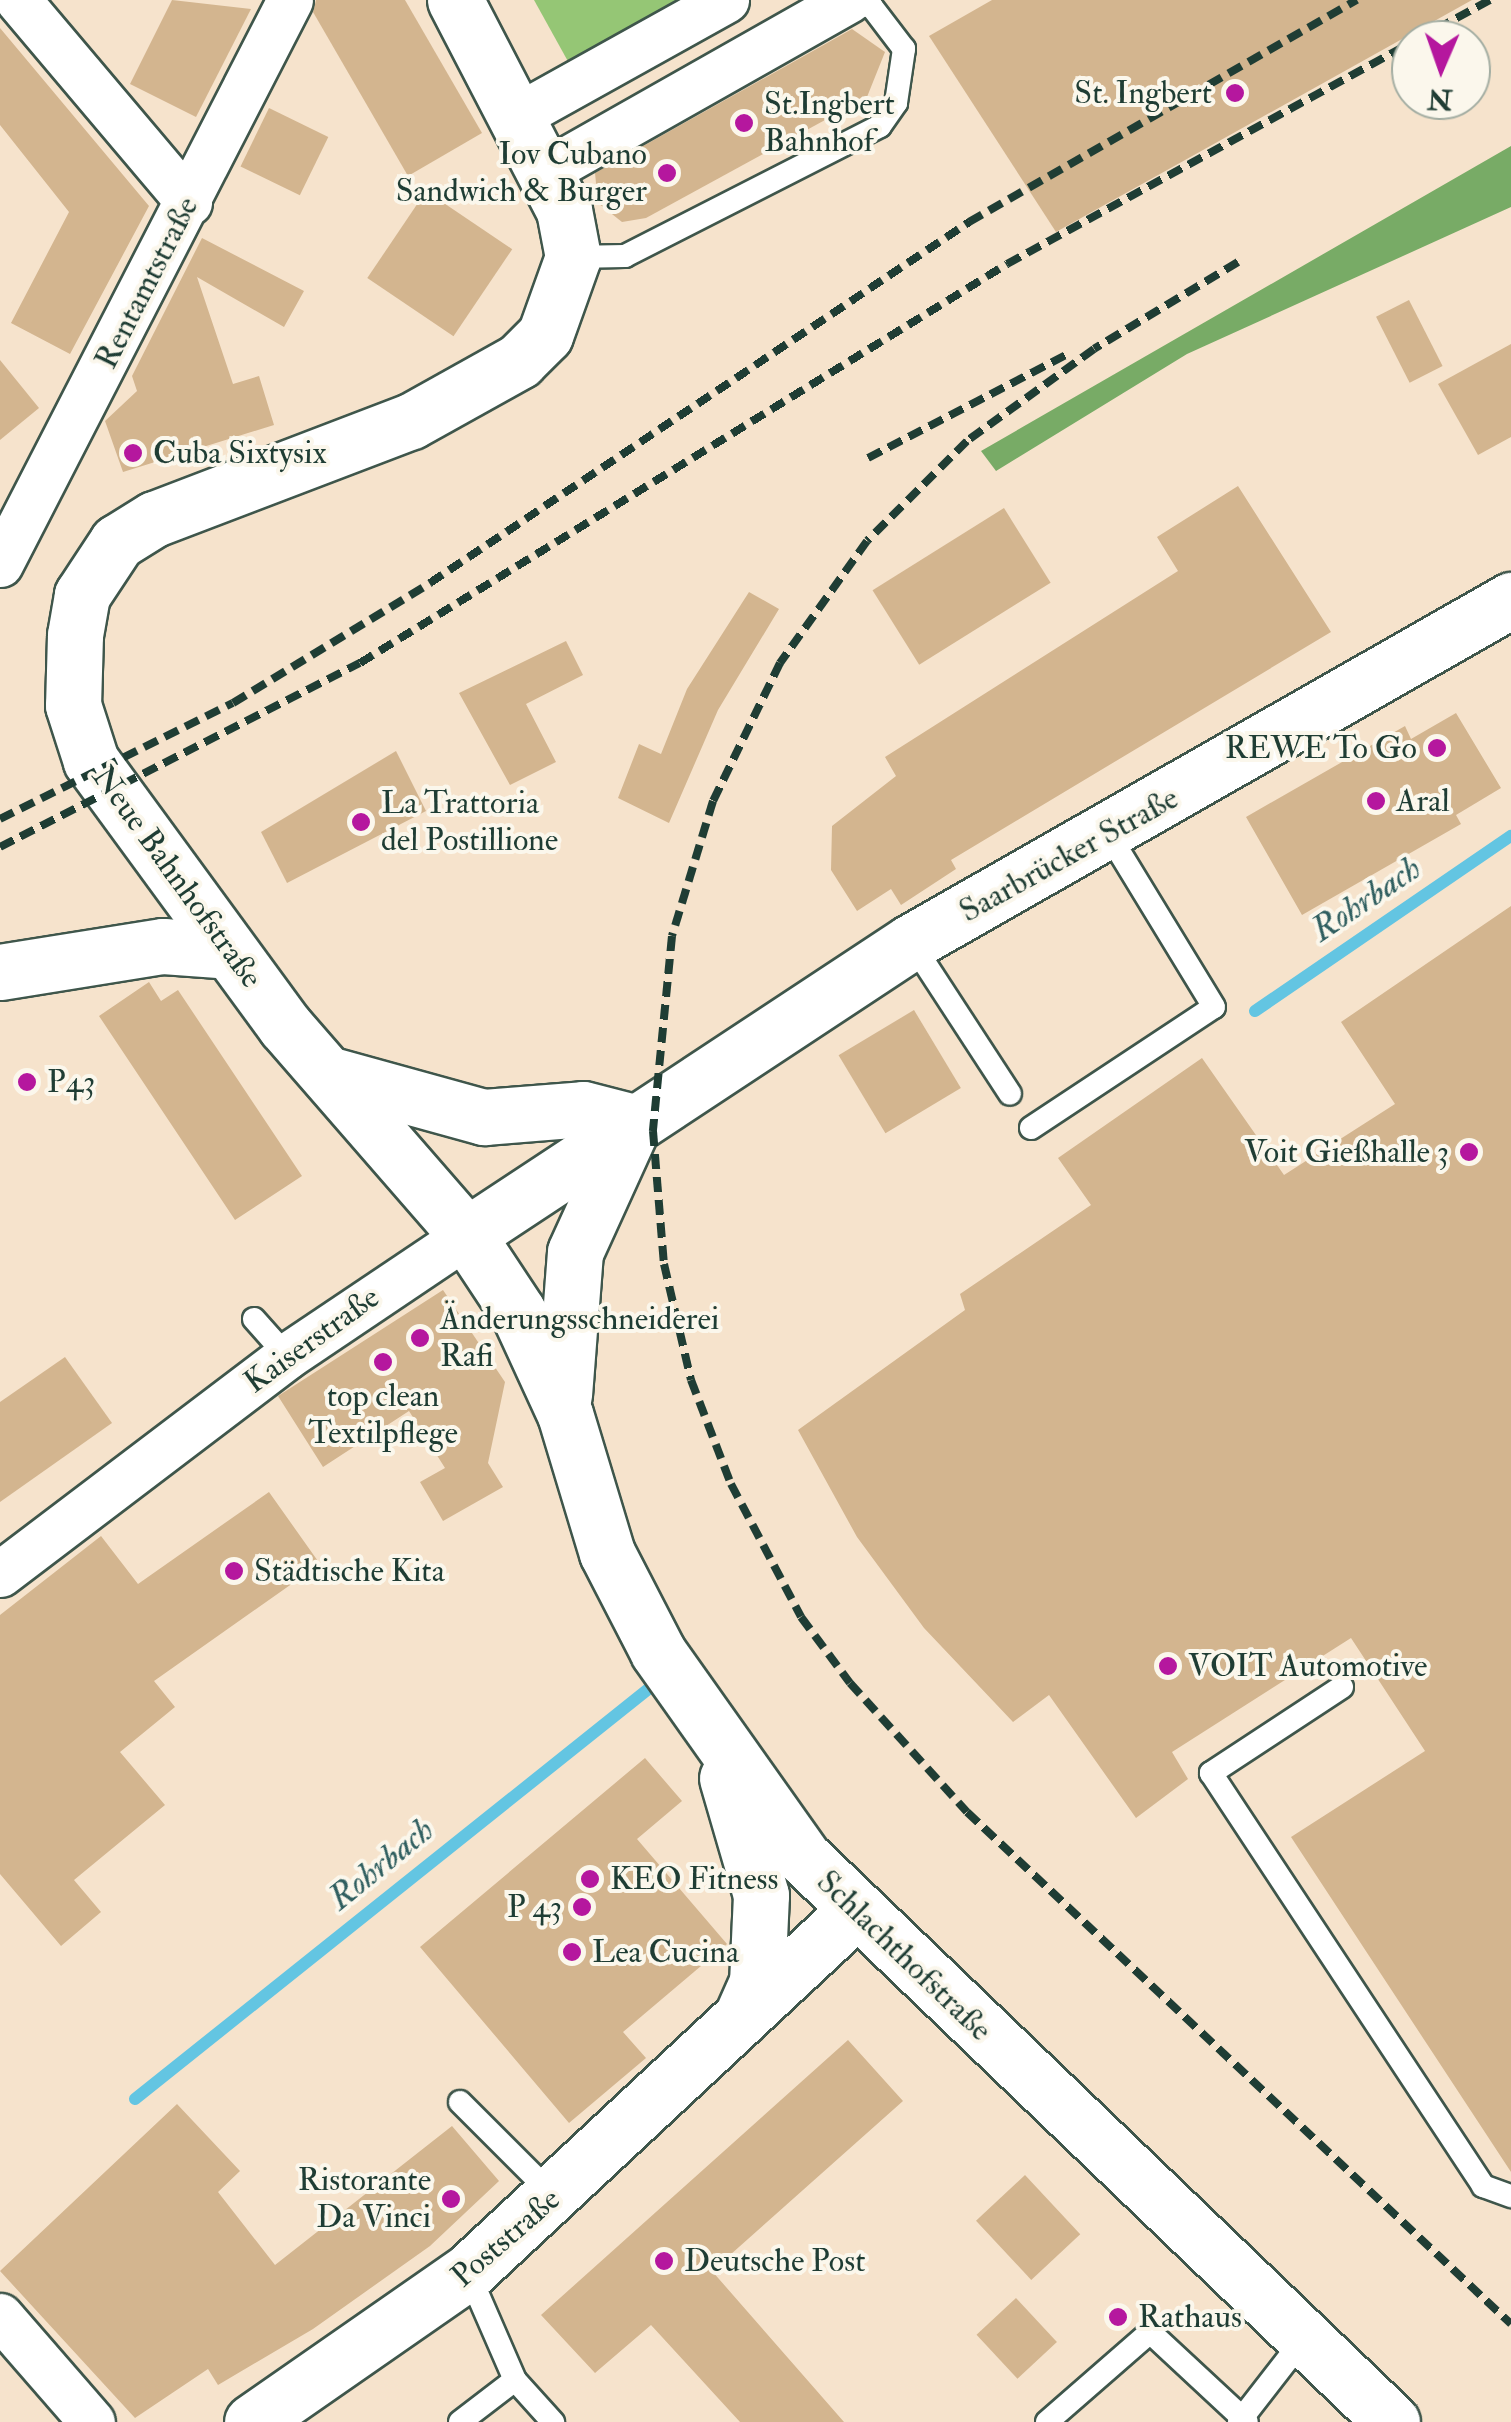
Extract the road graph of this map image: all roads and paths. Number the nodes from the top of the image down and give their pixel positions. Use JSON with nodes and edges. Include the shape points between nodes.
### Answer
{"nodes":[{"id":1,"x":18,"y":0,"type":"edge"},
{"id":2,"x":455,"y":0,"type":"edge"},
{"id":3,"x":726,"y":0,"type":"edge"},
{"id":4,"x":849,"y":0,"type":"edge"},
{"id":5,"x":285,"y":3,"type":"edge"},
{"id":6,"x":518,"y":115,"type":"junction"},
{"id":7,"x":548,"y":170,"type":"junction"},
{"id":8,"x":189,"y":202,"type":"junction"},
{"id":9,"x":573,"y":257,"type":"junction"},
{"id":10,"x":0,"y":564,"type":"edge"},
{"id":11,"x":1511,"y":600,"type":"edge"},
{"id":12,"x":1109,"y":834,"type":"junction"},
{"id":13,"x":912,"y":942,"type":"junction"},
{"id":14,"x":229,"y":951,"type":"junction"},
{"id":15,"x":0,"y":972,"type":"edge"},
{"id":16,"x":331,"y":1075,"type":"junction"},
{"id":17,"x":1010,"y":1094,"type":"dead end"},
{"id":18,"x":634,"y":1122,"type":"junction"},
{"id":19,"x":1031,"y":1128,"type":"dead end"},
{"id":20,"x":467,"y":1235,"type":"junction"},
{"id":21,"x":254,"y":1319,"type":"dead end"},
{"id":22,"x":287,"y":1356,"type":"junction"},
{"id":23,"x":565,"y":1414,"type":"junction"},
{"id":24,"x":0,"y":1574,"type":"edge"},
{"id":25,"x":1342,"y":1687,"type":"dead end"},
{"id":26,"x":706,"y":1720,"type":"junction"},
{"id":27,"x":854,"y":1912,"type":"junction"},
{"id":28,"x":738,"y":2026,"type":"junction"},
{"id":29,"x":460,"y":2102,"type":"dead end"},
{"id":30,"x":1511,"y":2196,"type":"edge"},
{"id":31,"x":554,"y":2197,"type":"junction"},
{"id":32,"x":468,"y":2272,"type":"junction"},
{"id":33,"x":0,"y":2316,"type":"edge"},
{"id":34,"x":1306,"y":2336,"type":"junction"},
{"id":35,"x":515,"y":2380,"type":"junction"},
{"id":36,"x":1243,"y":2421,"type":"edge"},
{"id":37,"x":92,"y":2422,"type":"edge"},
{"id":38,"x":252,"y":2422,"type":"edge"},
{"id":39,"x":460,"y":2422,"type":"edge"},
{"id":40,"x":553,"y":2422,"type":"edge"},
{"id":41,"x":1047,"y":2422,"type":"edge"},
{"id":42,"x":1392,"y":2422,"type":"edge"}],
"edges":[{"from":1,"to":8,"type":"street"},
{"from":2,"to":6,"type":"main road"},
{"from":3,"to":6,"type":"street"},
{"from":4,"to":7,"type":"street"},
{"from":4,"to":9,"type":"lane","via":[[882,15],[904,49],[896,103],[880,126],[624,256]]},
{"from":5,"to":8,"type":"street","name":"Rentamtstraße"},
{"from":6,"to":7,"type":"main road"},
{"from":7,"to":9,"type":"main road"},
{"from":8,"to":10,"type":"street","name":"Rentamtstraße"},
{"from":9,"to":14,"type":"main road","name":"Neue Bahnhofstraße","via":[[546,335],[504,371],[412,422],[154,519],[96,564],[82,595],[73,671],[92,761]]},
{"from":11,"to":12,"type":"main road","name":"Saarbrücker Straße"},
{"from":12,"to":13,"type":"main road","name":"Saarbrücker Straße"},
{"from":12,"to":19,"type":"lane","via":[[1214,1007]]},
{"from":13,"to":17,"type":"lane"},
{"from":13,"to":18,"type":"main road","name":"Saarbrücker Straße"},
{"from":14,"to":15,"type":"main road","via":[[163,946]]},
{"from":14,"to":16,"type":"main road","name":"Neue Bahnhofstraße"},
{"from":16,"to":18,"type":"main road","via":[[484,1117],[583,1110]]},
{"from":16,"to":20,"type":"main road","name":"Neue Bahnhofstraße"},
{"from":18,"to":20,"type":"main road","name":"Kaiserstraße"},
{"from":18,"to":23,"type":"main road","via":[[570,1272]]},
{"from":20,"to":22,"type":"street","name":"Kaiserstraße"},
{"from":20,"to":23,"type":"main road","name":"Schlachthofstraße","via":[[518,1312]]},
{"from":21,"to":22,"type":"lane"},
{"from":22,"to":24,"type":"street","name":"Kaiserstraße"},
{"from":23,"to":26,"type":"main road","name":"Schlachthofstraße","via":[[607,1553],[658,1652]]},
{"from":25,"to":30,"type":"lane","via":[[1211,1773],[1484,2186]]},
{"from":26,"to":27,"type":"main road","name":"Schlachthofstraße","via":[[803,1858]]},
{"from":26,"to":28,"type":"main road","name":"Poststraße","via":[[762,1895],[758,1982]]},
{"from":27,"to":28,"type":"main road","name":"Poststraße"},
{"from":27,"to":34,"type":"main road","name":"Schlachthofstraße"},
{"from":28,"to":31,"type":"main road","name":"Poststraße"},
{"from":29,"to":31,"type":"lane"},
{"from":31,"to":32,"type":"main road","name":"Poststraße"},
{"from":32,"to":35,"type":"lane"},
{"from":32,"to":38,"type":"main road","name":"Poststraße"},
{"from":33,"to":37,"type":"street"},
{"from":34,"to":36,"type":"lane"},
{"from":34,"to":42,"type":"main road","name":"Schlachthofstraße"},
{"from":35,"to":39,"type":"lane"},
{"from":35,"to":40,"type":"lane"},
{"from":36,"to":41,"type":"lane","via":[[1150,2332]]}]}
